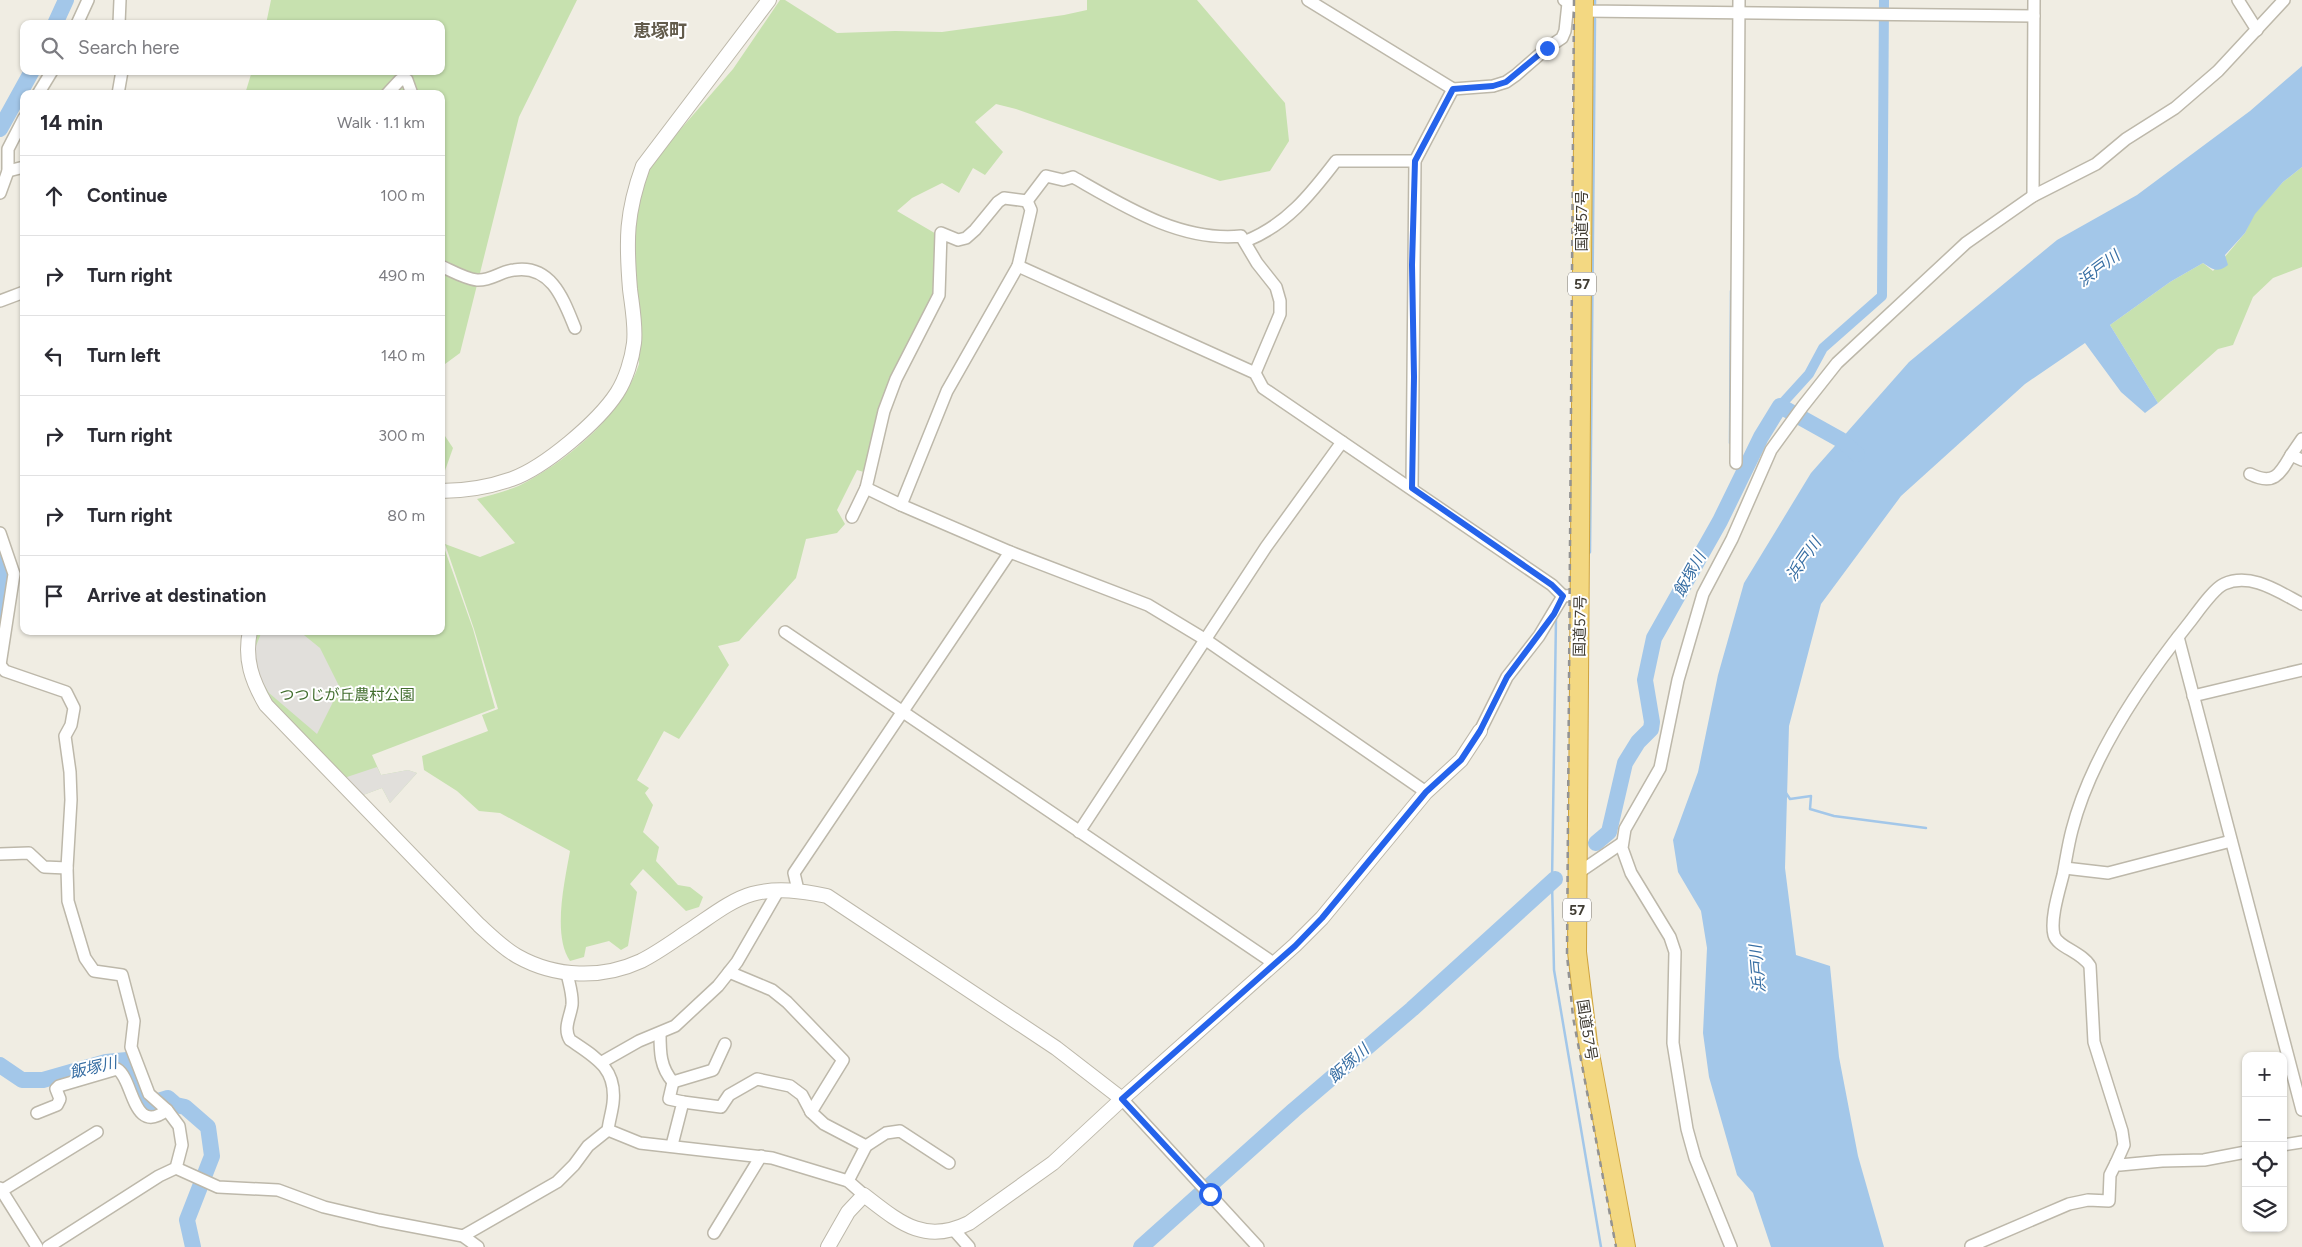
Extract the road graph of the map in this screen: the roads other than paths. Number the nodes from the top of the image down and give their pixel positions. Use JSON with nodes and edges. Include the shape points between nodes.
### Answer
{"nodes":[{"id":1,"x":88,"y":0,"type":"edge"},
{"id":2,"x":120,"y":0,"type":"edge"},
{"id":3,"x":769,"y":0,"type":"edge"},
{"id":4,"x":1308,"y":0,"type":"edge"},
{"id":5,"x":1740,"y":0,"type":"edge"},
{"id":6,"x":2034,"y":0,"type":"edge"},
{"id":7,"x":2238,"y":0,"type":"edge"},
{"id":8,"x":2284,"y":0,"type":"edge"},
{"id":9,"x":1575,"y":3,"type":"edge"},
{"id":10,"x":1739,"y":12,"type":"junction"},
{"id":11,"x":2034,"y":16,"type":"junction"},
{"id":12,"x":79,"y":20,"type":"edge"},
{"id":13,"x":120,"y":20,"type":"edge"},
{"id":14,"x":2258,"y":30,"type":"junction"},
{"id":15,"x":50,"y":75,"type":"edge"},
{"id":16,"x":121,"y":75,"type":"edge"},
{"id":17,"x":1453,"y":89,"type":"junction"},
{"id":18,"x":40,"y":90,"type":"edge"},
{"id":19,"x":119,"y":90,"type":"edge"},
{"id":20,"x":391,"y":90,"type":"edge"},
{"id":21,"x":410,"y":90,"type":"edge"},
{"id":22,"x":20,"y":126,"type":"edge"},
{"id":23,"x":1415,"y":161,"type":"junction"},
{"id":24,"x":20,"y":168,"type":"edge"},
{"id":25,"x":8,"y":171,"type":"junction"},
{"id":26,"x":0,"y":193,"type":"edge"},
{"id":27,"x":2033,"y":196,"type":"junction"},
{"id":28,"x":1027,"y":201,"type":"junction"},
{"id":29,"x":1246,"y":241,"type":"junction"},
{"id":30,"x":1018,"y":266,"type":"junction"},
{"id":31,"x":445,"y":268,"type":"edge"},
{"id":32,"x":20,"y":294,"type":"edge"},
{"id":33,"x":0,"y":301,"type":"edge"},
{"id":34,"x":575,"y":328,"type":"dead end"},
{"id":35,"x":1255,"y":373,"type":"junction"},
{"id":36,"x":2302,"y":439,"type":"edge"},
{"id":37,"x":1342,"y":442,"type":"junction"},
{"id":38,"x":2291,"y":454,"type":"junction"},
{"id":39,"x":2302,"y":460,"type":"edge"},
{"id":40,"x":1736,"y":463,"type":"dead end"},
{"id":41,"x":2250,"y":474,"type":"dead end"},
{"id":42,"x":866,"y":488,"type":"junction"},
{"id":43,"x":1412,"y":488,"type":"junction"},
{"id":44,"x":445,"y":491,"type":"edge"},
{"id":45,"x":901,"y":505,"type":"junction"},
{"id":46,"x":852,"y":516,"type":"dead end"},
{"id":47,"x":0,"y":533,"type":"edge"},
{"id":48,"x":1010,"y":552,"type":"junction"},
{"id":49,"x":1571,"y":595,"type":"junction"},
{"id":50,"x":2302,"y":604,"type":"edge"},
{"id":51,"x":785,"y":632,"type":"dead end"},
{"id":52,"x":249,"y":635,"type":"edge"},
{"id":53,"x":2178,"y":637,"type":"junction"},
{"id":54,"x":1206,"y":640,"type":"junction"},
{"id":55,"x":0,"y":665,"type":"edge"},
{"id":56,"x":2302,"y":670,"type":"edge"},
{"id":57,"x":2193,"y":696,"type":"junction"},
{"id":58,"x":902,"y":711,"type":"junction"},
{"id":59,"x":1480,"y":731,"type":"joint"},
{"id":60,"x":1426,"y":792,"type":"junction"},
{"id":61,"x":1079,"y":832,"type":"junction"},
{"id":62,"x":2231,"y":842,"type":"junction"},
{"id":63,"x":1622,"y":843,"type":"junction"},
{"id":64,"x":0,"y":854,"type":"edge"},
{"id":65,"x":67,"y":868,"type":"junction"},
{"id":66,"x":2065,"y":868,"type":"junction"},
{"id":67,"x":1578,"y":873,"type":"junction"},
{"id":68,"x":798,"y":890,"type":"junction"},
{"id":69,"x":778,"y":891,"type":"junction"},
{"id":70,"x":1275,"y":964,"type":"junction"},
{"id":71,"x":729,"y":972,"type":"junction"},
{"id":72,"x":567,"y":973,"type":"junction"},
{"id":73,"x":660,"y":1033,"type":"junction"},
{"id":74,"x":725,"y":1044,"type":"dead end"},
{"id":75,"x":602,"y":1062,"type":"junction"},
{"id":76,"x":673,"y":1082,"type":"junction"},
{"id":77,"x":1122,"y":1099,"type":"junction"},
{"id":78,"x":683,"y":1102,"type":"junction"},
{"id":79,"x":167,"y":1110,"type":"junction"},
{"id":80,"x":2302,"y":1110,"type":"edge"},
{"id":81,"x":811,"y":1112,"type":"junction"},
{"id":82,"x":37,"y":1113,"type":"dead end"},
{"id":83,"x":608,"y":1130,"type":"junction"},
{"id":84,"x":97,"y":1132,"type":"dead end"},
{"id":85,"x":2302,"y":1142,"type":"edge"},
{"id":86,"x":2287,"y":1144,"type":"edge"},
{"id":87,"x":672,"y":1145,"type":"junction"},
{"id":88,"x":866,"y":1146,"type":"junction"},
{"id":89,"x":2242,"y":1153,"type":"edge"},
{"id":90,"x":761,"y":1156,"type":"junction"},
{"id":91,"x":949,"y":1163,"type":"dead end"},
{"id":92,"x":2116,"y":1163,"type":"junction"},
{"id":93,"x":176,"y":1168,"type":"junction"},
{"id":94,"x":848,"y":1181,"type":"junction"},
{"id":95,"x":0,"y":1190,"type":"edge"},
{"id":96,"x":864,"y":1195,"type":"junction"},
{"id":97,"x":954,"y":1230,"type":"junction"},
{"id":98,"x":714,"y":1233,"type":"dead end"},
{"id":99,"x":463,"y":1236,"type":"junction"},
{"id":100,"x":1971,"y":1246,"type":"edge"},
{"id":101,"x":37,"y":1247,"type":"edge"},
{"id":102,"x":48,"y":1247,"type":"edge"},
{"id":103,"x":478,"y":1247,"type":"edge"},
{"id":104,"x":828,"y":1247,"type":"edge"},
{"id":105,"x":969,"y":1247,"type":"edge"},
{"id":106,"x":1258,"y":1247,"type":"edge"},
{"id":107,"x":1626,"y":1247,"type":"edge"},
{"id":108,"x":1731,"y":1247,"type":"edge"}],
"edges":[{"from":1,"to":12,"type":"street"},
{"from":2,"to":13,"type":"street"},
{"from":3,"to":44,"type":"street","via":[[643,166],[633,194],[627,227],[634,342],[628,370],[618,392],[600,415],[550,458],[514,478],[471,491]]},
{"from":4,"to":17,"type":"street"},
{"from":5,"to":10,"type":"street"},
{"from":6,"to":11,"type":"street"},
{"from":7,"to":14,"type":"street"},
{"from":8,"to":14,"type":"street"},
{"from":9,"to":10,"type":"street"},
{"from":9,"to":17,"type":"street","via":[[1562,38],[1516,75],[1493,86]]},
{"from":9,"to":49,"type":"highway","name":"国道57号","number":"57"},
{"from":10,"to":11,"type":"street"},
{"from":10,"to":40,"type":"street"},
{"from":11,"to":27,"type":"street"},
{"from":14,"to":27,"type":"street","via":[[2175,108],[2096,164]]},
{"from":15,"to":18,"type":"street"},
{"from":16,"to":19,"type":"street"},
{"from":17,"to":23,"type":"street"},
{"from":20,"to":21,"type":"street","via":[[400,80],[406,80]]},
{"from":22,"to":25,"type":"street","via":[[8,149]]},
{"from":23,"to":29,"type":"street","via":[[1336,161],[1293,212],[1266,232]]},
{"from":23,"to":43,"type":"street"},
{"from":24,"to":25,"type":"street"},
{"from":25,"to":26,"type":"street"},
{"from":27,"to":63,"type":"street","via":[[1966,243],[1837,363],[1772,450],[1703,594],[1678,680],[1660,768],[1626,829]]},
{"from":28,"to":29,"type":"street","via":[[1046,176],[1063,180],[1073,177],[1180,230],[1210,236],[1240,236]]},
{"from":28,"to":30,"type":"street","via":[[1031,210]]},
{"from":28,"to":42,"type":"street","via":[[1004,198],[966,238],[958,240],[941,234],[939,294],[896,379],[884,411]]},
{"from":29,"to":35,"type":"street","via":[[1257,263],[1276,287],[1280,301],[1280,314]]},
{"from":30,"to":35,"type":"street"},
{"from":30,"to":45,"type":"street","via":[[947,391]]},
{"from":31,"to":34,"type":"street","via":[[474,280],[486,280],[521,269],[538,274],[555,286],[563,297]]},
{"from":32,"to":33,"type":"street"},
{"from":35,"to":37,"type":"street","via":[[1262,388]]},
{"from":36,"to":38,"type":"street"},
{"from":37,"to":43,"type":"street"},
{"from":37,"to":54,"type":"street","via":[[1266,547]]},
{"from":38,"to":39,"type":"street"},
{"from":38,"to":41,"type":"street","via":[[2274,478],[2265,480]]},
{"from":42,"to":45,"type":"street"},
{"from":42,"to":46,"type":"street"},
{"from":43,"to":49,"type":"street"},
{"from":45,"to":48,"type":"street"},
{"from":47,"to":55,"type":"street","via":[[14,574]]},
{"from":48,"to":54,"type":"street","via":[[1148,605]]},
{"from":48,"to":58,"type":"street"},
{"from":49,"to":59,"type":"street","via":[[1507,677]]},
{"from":49,"to":67,"type":"highway","name":"国道57号","number":"57"},
{"from":50,"to":53,"type":"street","via":[[2249,580],[2223,584]]},
{"from":51,"to":58,"type":"street"},
{"from":52,"to":72,"type":"street","via":[[251,674],[266,704],[479,925],[517,956]]},
{"from":53,"to":57,"type":"street"},
{"from":53,"to":66,"type":"street","via":[[2138,693],[2098,761],[2072,830]]},
{"from":54,"to":60,"type":"street"},
{"from":54,"to":61,"type":"street"},
{"from":55,"to":65,"type":"street","via":[[5,671],[66,692],[74,708],[72,725],[65,736],[71,800]]},
{"from":56,"to":57,"type":"street"},
{"from":57,"to":62,"type":"street"},
{"from":58,"to":61,"type":"street"},
{"from":58,"to":68,"type":"street","via":[[794,873]]},
{"from":59,"to":60,"type":"street","via":[[1461,760]]},
{"from":60,"to":70,"type":"street","via":[[1322,918]]},
{"from":61,"to":70,"type":"street"},
{"from":62,"to":66,"type":"street","via":[[2108,873]]},
{"from":62,"to":80,"type":"street"},
{"from":63,"to":67,"type":"street"},
{"from":63,"to":108,"type":"street","via":[[1631,873],[1670,937],[1675,952],[1672,1043],[1687,1129],[1695,1158]]},
{"from":64,"to":65,"type":"street","via":[[29,853],[44,867]]},
{"from":65,"to":79,"type":"street","via":[[68,901],[85,958],[94,971],[122,975],[134,1021],[132,1047],[149,1094]]},
{"from":66,"to":92,"type":"street","via":[[2056,905],[2054,936],[2058,942],[2085,958],[2090,966],[2094,1042],[2124,1145]]},
{"from":67,"to":107,"type":"highway","name":"国道57号","number":"57","via":[[1577,952],[1581,996]]},
{"from":68,"to":69,"type":"street"},
{"from":68,"to":77,"type":"street","via":[[827,896],[840,904],[1056,1048]]},
{"from":69,"to":71,"type":"street"},
{"from":69,"to":72,"type":"street","via":[[752,894],[738,900],[642,960],[613,971]]},
{"from":70,"to":77,"type":"street"},
{"from":71,"to":73,"type":"street","via":[[674,1026]]},
{"from":71,"to":81,"type":"street","via":[[772,990],[843,1060]]},
{"from":72,"to":75,"type":"street","via":[[572,993],[567,1036]]},
{"from":73,"to":75,"type":"street"},
{"from":73,"to":76,"type":"street","via":[[662,1067]]},
{"from":74,"to":76,"type":"street","via":[[713,1070]]},
{"from":75,"to":83,"type":"street","via":[[612,1083],[613,1103]]},
{"from":76,"to":78,"type":"street","via":[[669,1099]]},
{"from":77,"to":97,"type":"street","via":[[1053,1163]]},
{"from":77,"to":106,"type":"street"},
{"from":78,"to":81,"type":"street","via":[[721,1107],[729,1095],[757,1079],[790,1086],[802,1095]]},
{"from":78,"to":87,"type":"street"},
{"from":79,"to":82,"type":"street","via":[[158,1117],[148,1116],[139,1110],[122,1072],[117,1069],[59,1086],[56,1089],[60,1100],[57,1105]]},
{"from":79,"to":93,"type":"street","via":[[179,1126],[182,1145]]},
{"from":81,"to":88,"type":"street","via":[[824,1124]]},
{"from":83,"to":87,"type":"street","via":[[640,1143]]},
{"from":83,"to":99,"type":"street","via":[[588,1146],[557,1182]]},
{"from":84,"to":95,"type":"street"},
{"from":85,"to":86,"type":"street"},
{"from":87,"to":90,"type":"street"},
{"from":88,"to":91,"type":"street","via":[[886,1133],[900,1131]]},
{"from":88,"to":94,"type":"street"},
{"from":89,"to":92,"type":"street","via":[[2204,1160]]},
{"from":90,"to":94,"type":"street"},
{"from":90,"to":98,"type":"street"},
{"from":92,"to":100,"type":"street","via":[[2110,1175],[2109,1201],[2088,1200],[2069,1204]]},
{"from":93,"to":99,"type":"street","via":[[218,1187],[278,1190],[342,1211]]},
{"from":93,"to":102,"type":"street"},
{"from":94,"to":96,"type":"street"},
{"from":95,"to":101,"type":"street"},
{"from":96,"to":97,"type":"street","via":[[893,1217],[922,1232]]},
{"from":96,"to":104,"type":"street","via":[[848,1212]]},
{"from":97,"to":105,"type":"street"},
{"from":99,"to":103,"type":"street"}]}
